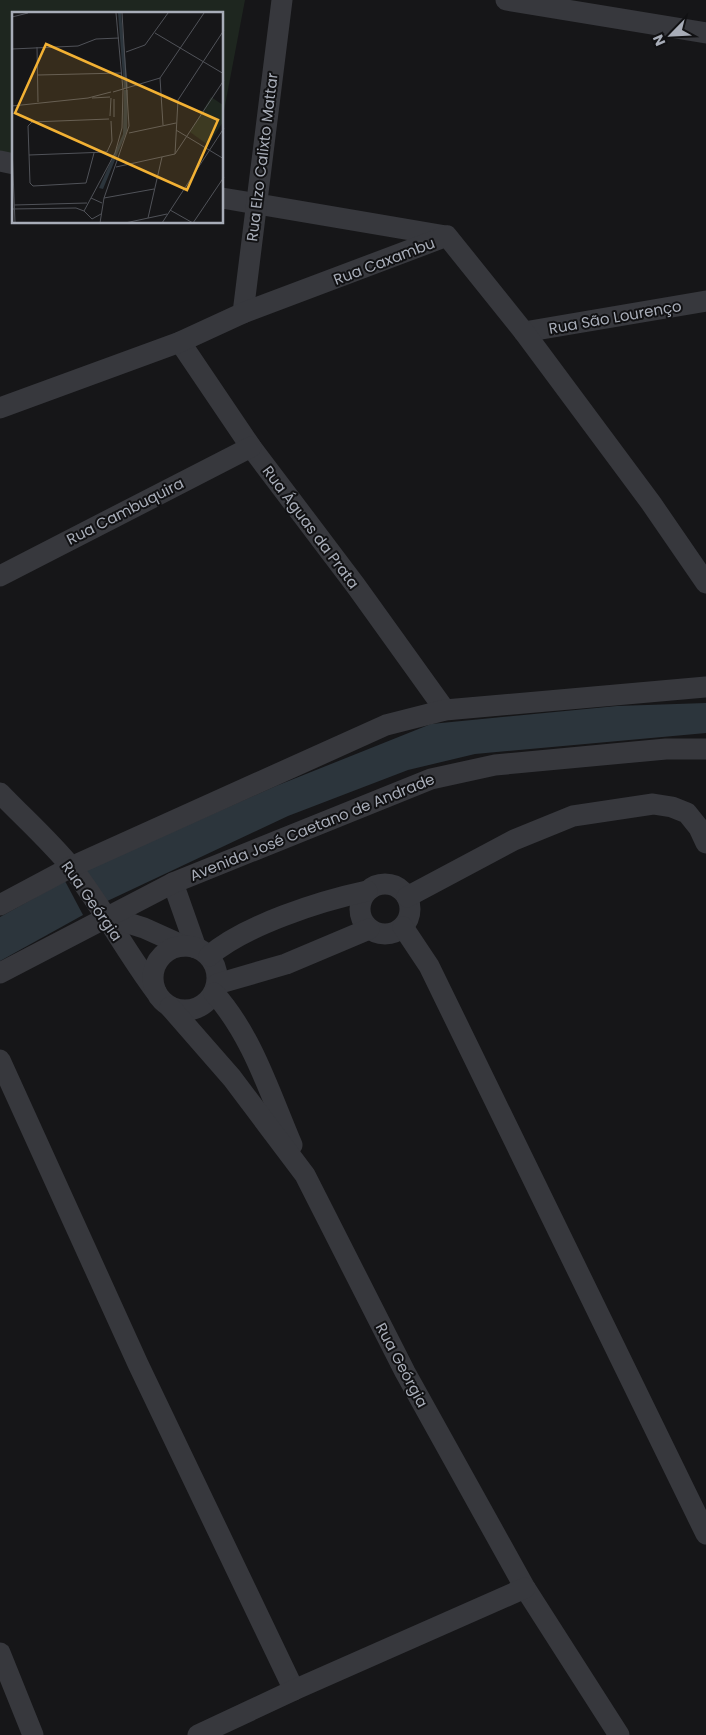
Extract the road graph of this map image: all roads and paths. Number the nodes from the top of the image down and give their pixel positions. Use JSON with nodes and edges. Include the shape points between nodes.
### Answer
{"nodes":[{"id":1,"x":282,"y":0,"type":"edge"},
{"id":2,"x":506,"y":0,"type":"edge"},
{"id":3,"x":706,"y":33,"type":"edge"},
{"id":4,"x":224,"y":198,"type":"edge"},
{"id":5,"x":256,"y":203,"type":"junction"},
{"id":6,"x":447,"y":236,"type":"junction"},
{"id":7,"x":706,"y":301,"type":"edge"},
{"id":8,"x":243,"y":313,"type":"junction"},
{"id":9,"x":524,"y":332,"type":"junction"},
{"id":10,"x":180,"y":342,"type":"junction"},
{"id":11,"x":0,"y":408,"type":"edge"},
{"id":12,"x":251,"y":447,"type":"junction"},
{"id":13,"x":0,"y":576,"type":"edge"},
{"id":14,"x":706,"y":583,"type":"edge"},
{"id":15,"x":706,"y":687,"type":"edge"},
{"id":16,"x":445,"y":710,"type":"junction"},
{"id":17,"x":706,"y":749,"type":"edge"},
{"id":18,"x":0,"y":793,"type":"edge"},
{"id":19,"x":706,"y":843,"type":"edge"},
{"id":20,"x":71,"y":867,"type":"junction"},
{"id":21,"x":173,"y":883,"type":"junction"},
{"id":22,"x":367,"y":891,"type":"junction"},
{"id":23,"x":407,"y":897,"type":"junction"},
{"id":24,"x":0,"y":905,"type":"edge"},
{"id":25,"x":106,"y":916,"type":"junction"},
{"id":26,"x":403,"y":926,"type":"junction"},
{"id":27,"x":369,"y":929,"type":"junction"},
{"id":28,"x":196,"y":950,"type":"junction"},
{"id":29,"x":0,"y":973,"type":"edge"},
{"id":30,"x":216,"y":989,"type":"junction"},
{"id":31,"x":163,"y":1000,"type":"junction"},
{"id":32,"x":0,"y":1060,"type":"edge"},
{"id":33,"x":305,"y":1175,"type":"junction"},
{"id":34,"x":706,"y":1534,"type":"edge"},
{"id":35,"x":525,"y":1588,"type":"junction"},
{"id":36,"x":0,"y":1653,"type":"edge"},
{"id":37,"x":294,"y":1690,"type":"junction"},
{"id":38,"x":34,"y":1735,"type":"edge"},
{"id":39,"x":198,"y":1735,"type":"edge"},
{"id":40,"x":619,"y":1735,"type":"edge"}],
"edges":[{"from":1,"to":5,"type":"street","name":"Rua Elzo Calixto Mattar"},
{"from":2,"to":3,"type":"street"},
{"from":4,"to":5,"type":"street"},
{"from":5,"to":6,"type":"street"},
{"from":5,"to":8,"type":"street","name":"Rua Elzo Calixto Mattar"},
{"from":6,"to":8,"type":"street","name":"Rua Caxambu"},
{"from":6,"to":9,"type":"street","name":"Rua Caxambu"},
{"from":7,"to":9,"type":"street","name":"Rua São Lourenço"},
{"from":8,"to":10,"type":"street","name":"Rua Caxambu"},
{"from":9,"to":14,"type":"street","name":"Rua Caxambu"},
{"from":10,"to":11,"type":"street","name":"Rua Caxambu"},
{"from":10,"to":12,"type":"street","name":"Rua Águas da Prata"},
{"from":12,"to":13,"type":"street","name":"Rua Cambuquira"},
{"from":12,"to":16,"type":"street","name":"Rua Águas da Prata"},
{"from":15,"to":16,"type":"street"},
{"from":16,"to":20,"type":"street","via":[[386,726]]},
{"from":17,"to":21,"type":"street","name":"Avenida José Caetano de Andrade","via":[[666,749],[495,764],[431,779]]},
{"from":18,"to":20,"type":"street","name":"Rua Geórgia"},
{"from":19,"to":23,"type":"street","via":[[687,813],[672,807],[653,804],[573,816],[514,840]]},
{"from":20,"to":24,"type":"street"},
{"from":20,"to":25,"type":"street","name":"Rua Geórgia"},
{"from":21,"to":25,"type":"street","name":"Avenida José Caetano de Andrade"},
{"from":21,"to":28,"type":"street"},
{"from":22,"to":23,"type":"street","via":[[384,884],[393,885]]},
{"from":22,"to":27,"type":"street","via":[[360,906],[363,922]]},
{"from":22,"to":28,"type":"street","via":[[331,900],[269,922],[224,943]]},
{"from":23,"to":26,"type":"street","via":[[410,912]]},
{"from":25,"to":28,"type":"street"},
{"from":25,"to":29,"type":"street","name":"Avenida José Caetano de Andrade"},
{"from":25,"to":31,"type":"street","name":"Rua Geórgia","via":[[135,964]]},
{"from":26,"to":27,"type":"street","via":[[386,934]]},
{"from":26,"to":34,"type":"street","via":[[430,966]]},
{"from":27,"to":30,"type":"street"},
{"from":28,"to":30,"type":"street","via":[[216,969]]},
{"from":28,"to":31,"type":"street","via":[[174,948],[157,961],[153,982]]},
{"from":30,"to":31,"type":"street","via":[[208,1002],[190,1011]]},
{"from":30,"to":33,"type":"street","via":[[259,1067]]},
{"from":31,"to":33,"type":"street","name":"Rua Geórgia","via":[[232,1078]]},
{"from":32,"to":37,"type":"street","via":[[138,1364]]},
{"from":33,"to":35,"type":"street","name":"Rua Geórgia","via":[[405,1372]]},
{"from":35,"to":37,"type":"street"},
{"from":35,"to":40,"type":"street","name":"Rua Geórgia"},
{"from":36,"to":38,"type":"street"},
{"from":37,"to":39,"type":"street"}]}
